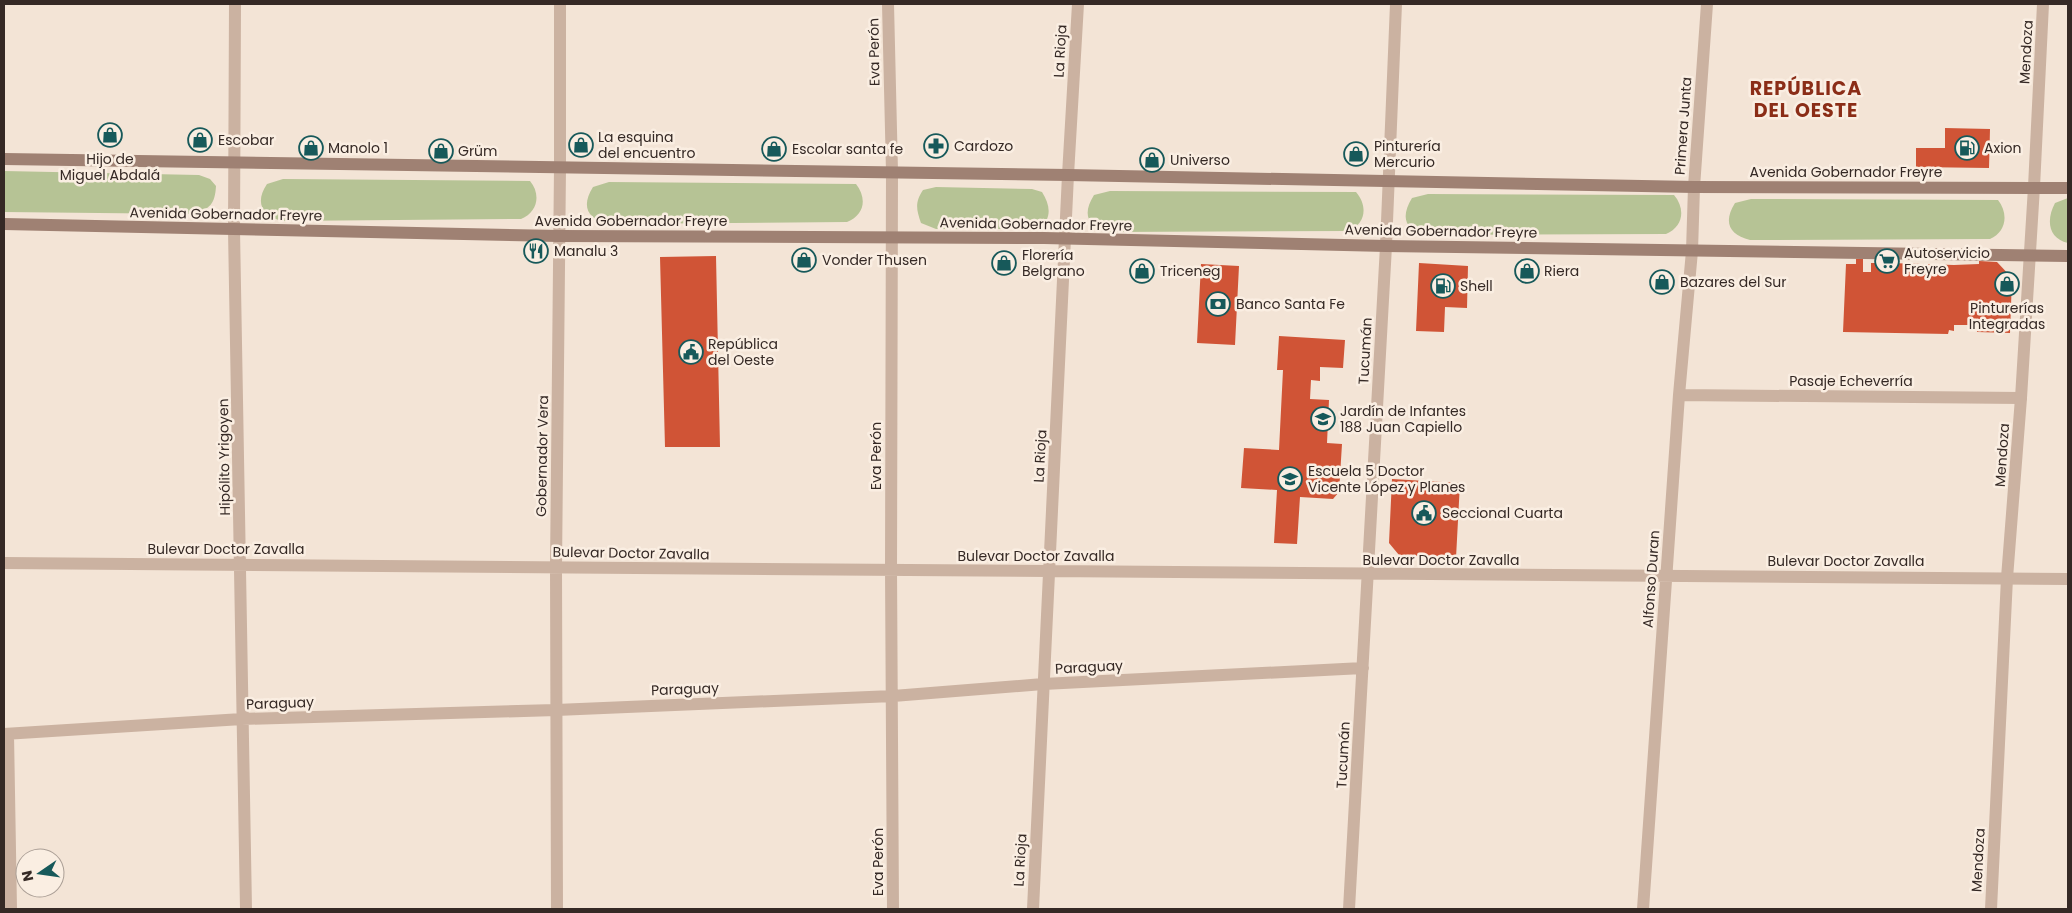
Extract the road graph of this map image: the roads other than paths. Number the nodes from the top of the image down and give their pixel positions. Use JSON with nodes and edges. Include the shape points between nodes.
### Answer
{"nodes":[{"id":1,"x":235,"y":4,"type":"edge"},
{"id":2,"x":560,"y":4,"type":"edge"},
{"id":3,"x":888,"y":4,"type":"edge"},
{"id":4,"x":1078,"y":4,"type":"edge"},
{"id":5,"x":1396,"y":4,"type":"edge"},
{"id":6,"x":1706,"y":4,"type":"edge"},
{"id":7,"x":2043,"y":4,"type":"edge"},
{"id":8,"x":4,"y":159,"type":"edge"},
{"id":9,"x":235,"y":162,"type":"junction"},
{"id":10,"x":560,"y":168,"type":"junction"},
{"id":11,"x":892,"y":172,"type":"junction"},
{"id":12,"x":1068,"y":175,"type":"junction"},
{"id":13,"x":1387,"y":181,"type":"junction"},
{"id":14,"x":1694,"y":187,"type":"junction"},
{"id":15,"x":2034,"y":187,"type":"junction"},
{"id":16,"x":2068,"y":188,"type":"edge"},
{"id":17,"x":4,"y":224,"type":"edge"},
{"id":18,"x":234,"y":230,"type":"junction"},
{"id":19,"x":559,"y":236,"type":"junction"},
{"id":20,"x":891,"y":237,"type":"junction"},
{"id":21,"x":1066,"y":238,"type":"junction"},
{"id":22,"x":1386,"y":246,"type":"junction"},
{"id":23,"x":1692,"y":251,"type":"junction"},
{"id":24,"x":2031,"y":256,"type":"junction"},
{"id":25,"x":2068,"y":256,"type":"edge"},
{"id":26,"x":1680,"y":395,"type":"junction"},
{"id":27,"x":2021,"y":398,"type":"junction"},
{"id":28,"x":4,"y":563,"type":"edge"},
{"id":29,"x":241,"y":564,"type":"junction"},
{"id":30,"x":556,"y":567,"type":"junction"},
{"id":31,"x":891,"y":570,"type":"junction"},
{"id":32,"x":1049,"y":571,"type":"junction"},
{"id":33,"x":1367,"y":574,"type":"junction"},
{"id":34,"x":1667,"y":575,"type":"junction"},
{"id":35,"x":2007,"y":578,"type":"junction"},
{"id":36,"x":2068,"y":579,"type":"edge"},
{"id":37,"x":1363,"y":668,"type":"junction"},
{"id":38,"x":1043,"y":684,"type":"junction"},
{"id":39,"x":893,"y":696,"type":"junction"},
{"id":40,"x":556,"y":710,"type":"junction"},
{"id":41,"x":242,"y":719,"type":"junction"},
{"id":42,"x":6,"y":734,"type":"edge"},
{"id":43,"x":11,"y":909,"type":"edge"},
{"id":44,"x":246,"y":909,"type":"edge"},
{"id":45,"x":557,"y":909,"type":"edge"},
{"id":46,"x":893,"y":909,"type":"edge"},
{"id":47,"x":1033,"y":909,"type":"edge"},
{"id":48,"x":1349,"y":909,"type":"edge"},
{"id":49,"x":1643,"y":909,"type":"edge"},
{"id":50,"x":1991,"y":909,"type":"edge"}],
"edges":[{"from":1,"to":9,"type":"street","name":"Hipólito Yrigoyen"},
{"from":2,"to":10,"type":"street","name":"Gobernador Vera"},
{"from":3,"to":11,"type":"street","name":"Eva Perón"},
{"from":4,"to":12,"type":"street","name":"La Rioja"},
{"from":5,"to":13,"type":"street","name":"Tucumán"},
{"from":6,"to":14,"type":"street","name":"Primera Junta"},
{"from":7,"to":15,"type":"street","name":"Mendoza"},
{"from":8,"to":9,"type":"main road","name":"Avenida Gobernador Freyre"},
{"from":9,"to":10,"type":"main road","name":"Avenida Gobernador Freyre"},
{"from":9,"to":18,"type":"street","name":"Hipólito Yrigoyen"},
{"from":10,"to":11,"type":"main road","name":"Avenida Gobernador Freyre"},
{"from":10,"to":19,"type":"street","name":"Gobernador Vera"},
{"from":11,"to":12,"type":"main road","name":"Avenida Gobernador Freyre"},
{"from":11,"to":20,"type":"street","name":"Eva Perón"},
{"from":12,"to":13,"type":"main road","name":"Avenida Gobernador Freyre"},
{"from":12,"to":21,"type":"street","name":"La Rioja"},
{"from":13,"to":14,"type":"main road","name":"Avenida Gobernador Freyre"},
{"from":13,"to":22,"type":"street","name":"Tucumán"},
{"from":14,"to":15,"type":"main road","name":"Avenida Gobernador Freyre"},
{"from":14,"to":23,"type":"street","name":"Primera Junta"},
{"from":15,"to":16,"type":"main road","name":"Avenida Gobernador Freyre"},
{"from":15,"to":24,"type":"street","name":"Mendoza"},
{"from":17,"to":18,"type":"main road","name":"Avenida Gobernador Freyre"},
{"from":18,"to":19,"type":"main road","name":"Avenida Gobernador Freyre"},
{"from":18,"to":29,"type":"street","name":"Hipólito Yrigoyen"},
{"from":19,"to":20,"type":"main road","name":"Avenida Gobernador Freyre"},
{"from":19,"to":30,"type":"street","name":"Gobernador Vera"},
{"from":20,"to":21,"type":"main road","name":"Avenida Gobernador Freyre"},
{"from":20,"to":31,"type":"street","name":"Eva Perón"},
{"from":21,"to":22,"type":"main road","name":"Avenida Gobernador Freyre"},
{"from":21,"to":32,"type":"street","name":"La Rioja"},
{"from":22,"to":23,"type":"main road","name":"Avenida Gobernador Freyre"},
{"from":22,"to":33,"type":"street","name":"Tucumán"},
{"from":23,"to":24,"type":"main road","name":"Avenida Gobernador Freyre"},
{"from":23,"to":26,"type":"street","name":"Alfonso Duran"},
{"from":24,"to":25,"type":"main road","name":"Avenida Gobernador Freyre"},
{"from":24,"to":27,"type":"street","name":"Mendoza"},
{"from":26,"to":27,"type":"street","name":"Pasaje Echeverría"},
{"from":26,"to":34,"type":"street","name":"Alfonso Duran"},
{"from":27,"to":35,"type":"street","name":"Mendoza"},
{"from":28,"to":29,"type":"street","name":"Bulevar Doctor Zavalla"},
{"from":29,"to":30,"type":"street","name":"Bulevar Doctor Zavalla"},
{"from":29,"to":41,"type":"street","name":"Hipólito Yrigoyen"},
{"from":30,"to":31,"type":"street","name":"Bulevar Doctor Zavalla"},
{"from":30,"to":40,"type":"street","name":"Gobernador Vera"},
{"from":31,"to":32,"type":"street","name":"Bulevar Doctor Zavalla"},
{"from":31,"to":39,"type":"street","name":"Eva Perón"},
{"from":32,"to":33,"type":"street","name":"Bulevar Doctor Zavalla"},
{"from":32,"to":38,"type":"street","name":"La Rioja"},
{"from":33,"to":34,"type":"street","name":"Bulevar Doctor Zavalla"},
{"from":33,"to":37,"type":"street","name":"Tucumán"},
{"from":34,"to":35,"type":"street","name":"Bulevar Doctor Zavalla"},
{"from":34,"to":49,"type":"street","name":"Alfonso Duran"},
{"from":35,"to":36,"type":"street","name":"Bulevar Doctor Zavalla"},
{"from":35,"to":50,"type":"street","name":"Mendoza"},
{"from":37,"to":38,"type":"street","name":"Paraguay"},
{"from":37,"to":48,"type":"street","name":"Tucumán"},
{"from":38,"to":39,"type":"street","name":"Paraguay"},
{"from":38,"to":47,"type":"street","name":"La Rioja"},
{"from":39,"to":40,"type":"street","name":"Paraguay"},
{"from":39,"to":46,"type":"street","name":"Eva Perón"},
{"from":40,"to":41,"type":"street","name":"Paraguay"},
{"from":40,"to":45,"type":"street","name":"Gobernador Vera"},
{"from":41,"to":42,"type":"street","name":"Paraguay"},
{"from":41,"to":44,"type":"street","name":"Hipólito Yrigoyen"},
{"from":42,"to":43,"type":"street"}]}
